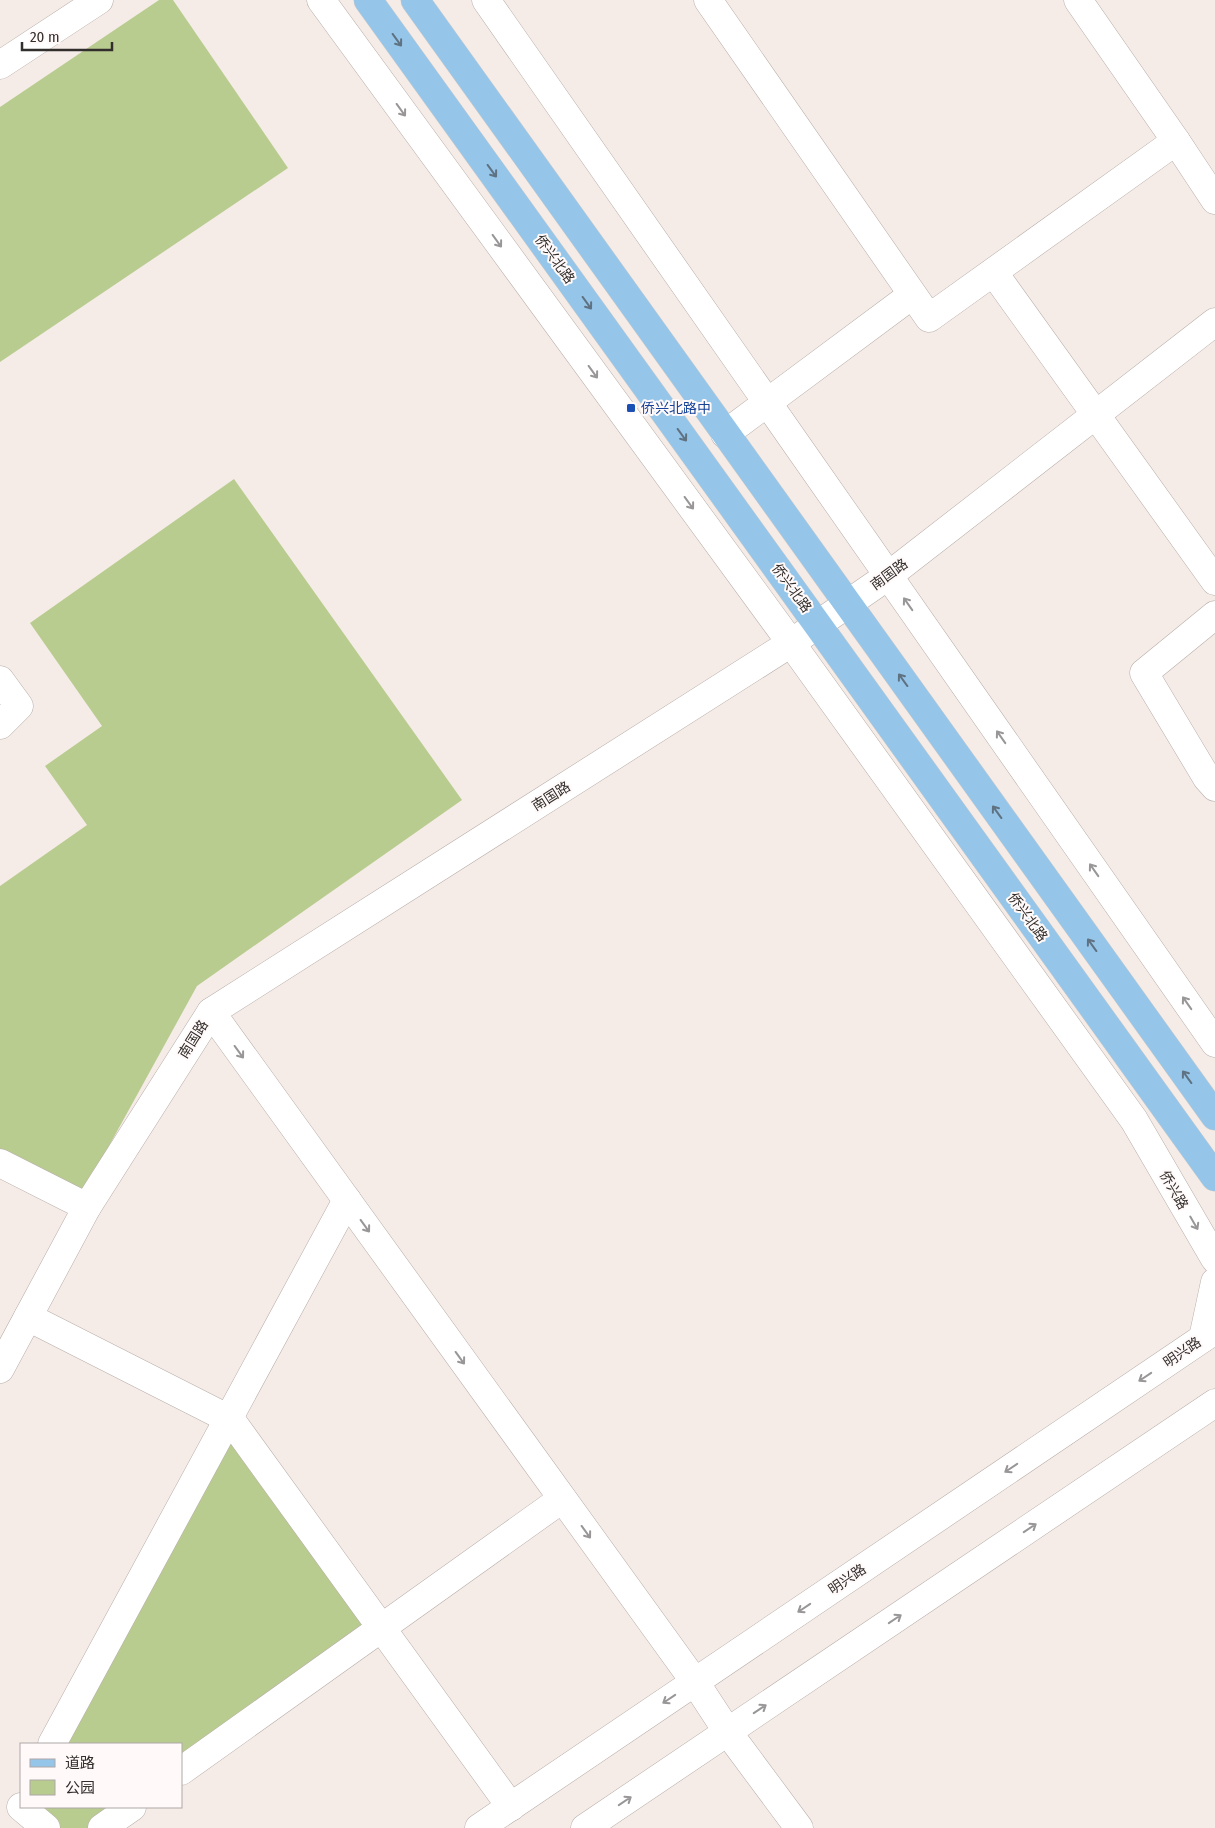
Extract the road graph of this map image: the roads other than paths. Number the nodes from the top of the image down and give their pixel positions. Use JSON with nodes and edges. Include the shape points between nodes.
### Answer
{"nodes":[{"id":1,"x":99,"y":0,"type":"edge"},
{"id":2,"x":321,"y":0,"type":"edge"},
{"id":3,"x":368,"y":0,"type":"edge"},
{"id":4,"x":415,"y":0,"type":"edge"},
{"id":5,"x":486,"y":0,"type":"edge"},
{"id":6,"x":708,"y":0,"type":"edge"},
{"id":7,"x":1078,"y":0,"type":"edge"},
{"id":8,"x":0,"y":65,"type":"edge"},
{"id":9,"x":1176,"y":141,"type":"junction"},
{"id":10,"x":1215,"y":200,"type":"edge"},
{"id":11,"x":994,"y":273,"type":"junction"},
{"id":12,"x":912,"y":295,"type":"junction"},
{"id":13,"x":1215,"y":322,"type":"edge"},
{"id":14,"x":766,"y":403,"type":"junction"},
{"id":15,"x":1096,"y":415,"type":"junction"},
{"id":16,"x":726,"y":434,"type":"junction"},
{"id":17,"x":888,"y":576,"type":"junction"},
{"id":18,"x":1215,"y":581,"type":"edge"},
{"id":19,"x":848,"y":604,"type":"junction"},
{"id":20,"x":1215,"y":615,"type":"edge"},
{"id":21,"x":818,"y":624,"type":"junction"},
{"id":22,"x":791,"y":643,"type":"junction"},
{"id":23,"x":0,"y":680,"type":"edge"},
{"id":24,"x":0,"y":725,"type":"edge"},
{"id":25,"x":1215,"y":787,"type":"edge"},
{"id":26,"x":211,"y":1012,"type":"junction"},
{"id":27,"x":1215,"y":1043,"type":"edge"},
{"id":28,"x":1211,"y":1101,"type":"edge"},
{"id":29,"x":0,"y":1163,"type":"edge"},
{"id":30,"x":1215,"y":1176,"type":"edge"},
{"id":31,"x":347,"y":1200,"type":"junction"},
{"id":32,"x":87,"y":1207,"type":"junction"},
{"id":33,"x":1215,"y":1259,"type":"edge"},
{"id":34,"x":1215,"y":1282,"type":"edge"},
{"id":35,"x":28,"y":1316,"type":"junction"},
{"id":36,"x":1209,"y":1334,"type":"edge"},
{"id":37,"x":4,"y":1353,"type":"edge"},
{"id":38,"x":1210,"y":1410,"type":"edge"},
{"id":39,"x":562,"y":1499,"type":"junction"},
{"id":40,"x":382,"y":1627,"type":"junction"},
{"id":41,"x":695,"y":1682,"type":"junction"},
{"id":42,"x":727,"y":1731,"type":"junction"},
{"id":43,"x":53,"y":1743,"type":"edge"},
{"id":44,"x":182,"y":1770,"type":"edge"},
{"id":45,"x":511,"y":1807,"type":"junction"},
{"id":46,"x":22,"y":1808,"type":"edge"},
{"id":47,"x":131,"y":1808,"type":"edge"},
{"id":48,"x":46,"y":1828,"type":"edge"},
{"id":49,"x":102,"y":1828,"type":"edge"},
{"id":50,"x":479,"y":1828,"type":"edge"},
{"id":51,"x":585,"y":1828,"type":"edge"},
{"id":52,"x":799,"y":1828,"type":"edge"}],
"edges":[{"from":1,"to":8,"type":"street"},
{"from":2,"to":22,"type":"street","one_way":true},
{"from":3,"to":21,"type":"main road","name":"侨兴北路","one_way":true},
{"from":4,"to":16,"type":"main road"},
{"from":5,"to":14,"type":"street"},
{"from":6,"to":12,"type":"street"},
{"from":7,"to":9,"type":"street"},
{"from":9,"to":10,"type":"street"},
{"from":9,"to":11,"type":"street"},
{"from":11,"to":12,"type":"street","via":[[929,318]]},
{"from":11,"to":15,"type":"street"},
{"from":12,"to":14,"type":"street"},
{"from":13,"to":15,"type":"street","name":"南国路"},
{"from":14,"to":16,"type":"street"},
{"from":14,"to":17,"type":"street"},
{"from":15,"to":17,"type":"street","name":"南国路"},
{"from":15,"to":18,"type":"street"},
{"from":16,"to":19,"type":"main road"},
{"from":17,"to":19,"type":"street","name":"南国路"},
{"from":27,"to":17,"type":"street","one_way":true},
{"from":19,"to":21,"type":"street","name":"南国路"},
{"from":28,"to":19,"type":"main road","one_way":true},
{"from":20,"to":25,"type":"street","via":[[1144,673]]},
{"from":21,"to":22,"type":"street","name":"南国路"},
{"from":21,"to":30,"type":"main road","name":"侨兴北路"},
{"from":22,"to":26,"type":"street","name":"南国路"},
{"from":22,"to":33,"type":"street","name":"侨兴路","one_way":true,"via":[[1134,1120]]},
{"from":23,"to":24,"type":"street","via":[[18,706]]},
{"from":26,"to":31,"type":"street","one_way":true},
{"from":26,"to":32,"type":"street","name":"南国路"},
{"from":29,"to":32,"type":"street"},
{"from":31,"to":39,"type":"street","one_way":true},
{"from":31,"to":43,"type":"street"},
{"from":32,"to":35,"type":"street","name":"南国路"},
{"from":34,"to":36,"type":"street"},
{"from":35,"to":37,"type":"street","name":"南国路"},
{"from":35,"to":40,"type":"street","via":[[231,1420]]},
{"from":36,"to":41,"type":"street","name":"明兴路","one_way":true},
{"from":42,"to":38,"type":"street","one_way":true},
{"from":39,"to":40,"type":"street"},
{"from":39,"to":41,"type":"street","one_way":true},
{"from":40,"to":44,"type":"street"},
{"from":40,"to":45,"type":"street"},
{"from":41,"to":42,"type":"street"},
{"from":41,"to":45,"type":"street","name":"明兴路","one_way":true},
{"from":51,"to":42,"type":"street","one_way":true},
{"from":42,"to":52,"type":"street"},
{"from":45,"to":50,"type":"street","name":"明兴路"},
{"from":46,"to":48,"type":"street"},
{"from":47,"to":49,"type":"street"}]}
